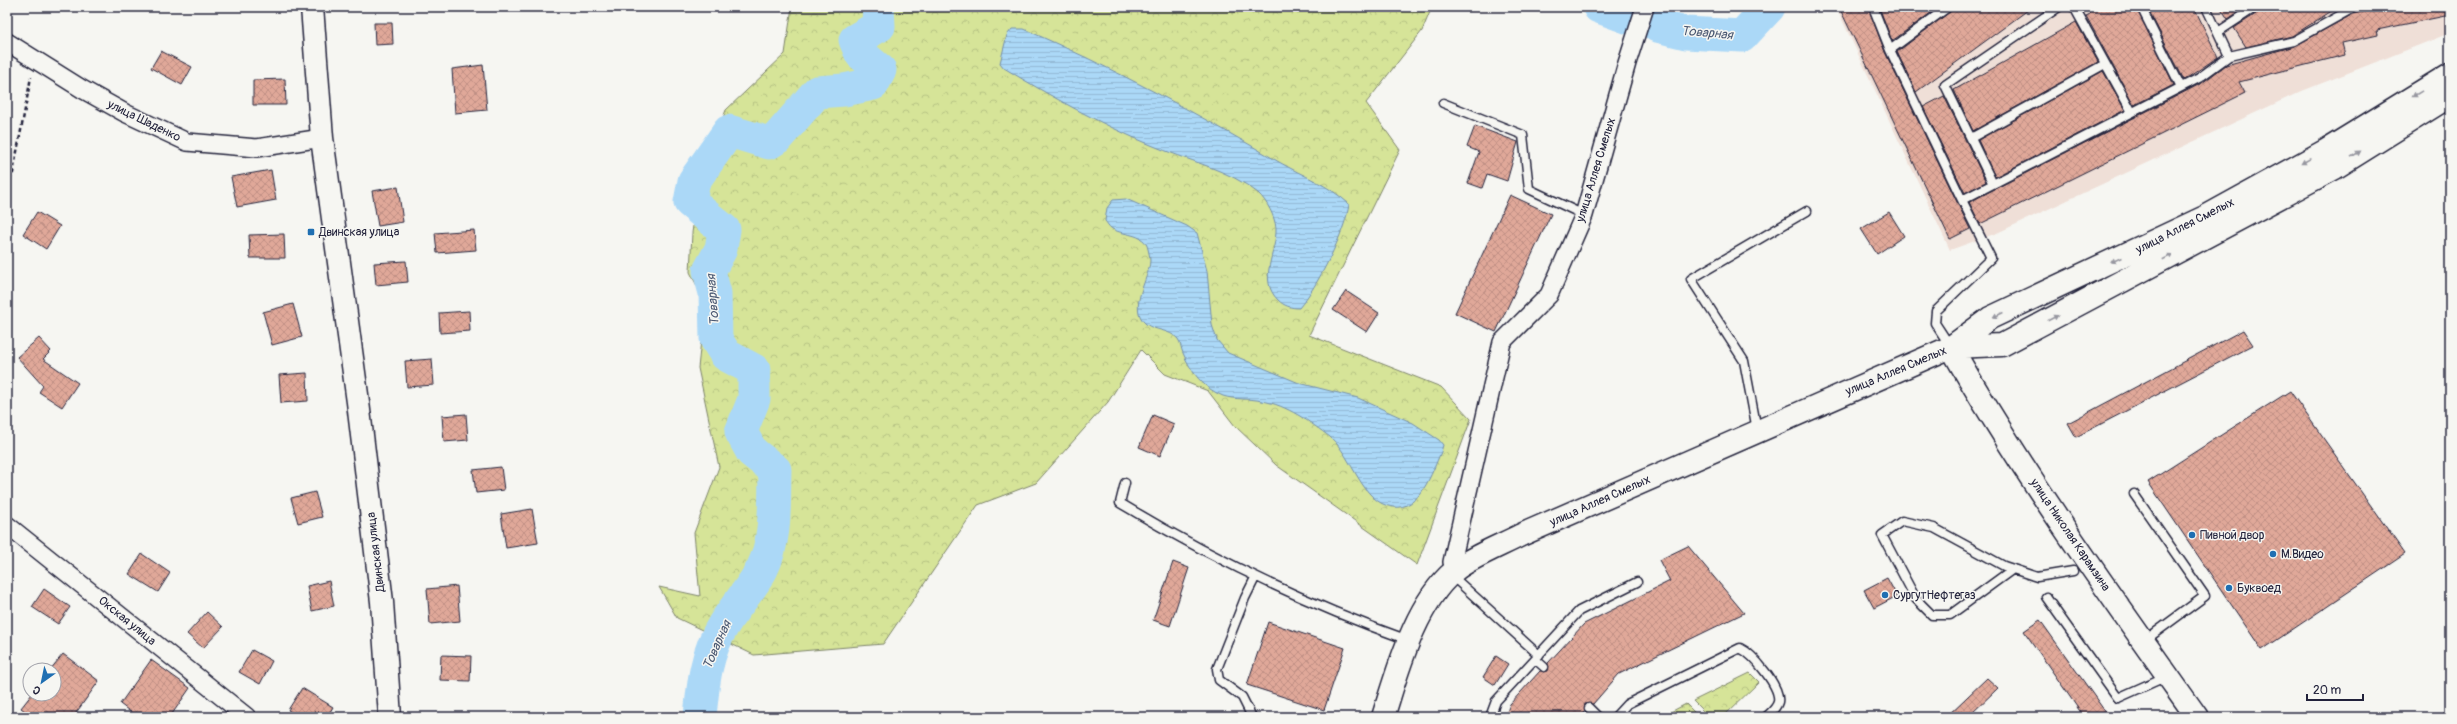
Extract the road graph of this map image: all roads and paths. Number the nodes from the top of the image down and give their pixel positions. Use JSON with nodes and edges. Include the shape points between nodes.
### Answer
{"nodes":[{"id":1,"x":312,"y":7,"type":"edge"},
{"id":2,"x":1645,"y":7,"type":"edge"},
{"id":3,"x":1872,"y":7,"type":"edge"},
{"id":4,"x":1948,"y":7,"type":"edge"},
{"id":5,"x":2059,"y":7,"type":"edge"},
{"id":6,"x":2074,"y":7,"type":"edge"},
{"id":7,"x":2141,"y":7,"type":"edge"},
{"id":8,"x":2206,"y":7,"type":"edge"},
{"id":9,"x":2256,"y":7,"type":"edge"},
{"id":10,"x":2355,"y":7,"type":"edge"},
{"id":11,"x":2218,"y":32,"type":"junction"},
{"id":12,"x":7,"y":42,"type":"edge"},
{"id":13,"x":1890,"y":50,"type":"junction"},
{"id":14,"x":2230,"y":56,"type":"junction"},
{"id":15,"x":34,"y":60,"type":"junction"},
{"id":16,"x":2105,"y":64,"type":"junction"},
{"id":17,"x":2450,"y":74,"type":"edge"},
{"id":18,"x":2181,"y":87,"type":"junction"},
{"id":19,"x":2450,"y":96,"type":"edge"},
{"id":20,"x":1443,"y":103,"type":"dead end"},
{"id":21,"x":2132,"y":112,"type":"junction"},
{"id":22,"x":322,"y":138,"type":"junction"},
{"id":23,"x":1971,"y":138,"type":"junction"},
{"id":24,"x":1993,"y":184,"type":"junction"},
{"id":25,"x":7,"y":187,"type":"edge"},
{"id":26,"x":1962,"y":200,"type":"junction"},
{"id":27,"x":1807,"y":210,"type":"dead end"},
{"id":28,"x":1584,"y":215,"type":"junction"},
{"id":29,"x":1951,"y":348,"type":"junction"},
{"id":30,"x":1757,"y":431,"type":"junction"},
{"id":31,"x":1125,"y":483,"type":"dead end"},
{"id":32,"x":2134,"y":494,"type":"dead end"},
{"id":33,"x":7,"y":525,"type":"edge"},
{"id":34,"x":2013,"y":569,"type":"junction"},
{"id":35,"x":2073,"y":571,"type":"dead end"},
{"id":36,"x":1452,"y":572,"type":"junction"},
{"id":37,"x":1255,"y":578,"type":"junction"},
{"id":38,"x":1637,"y":582,"type":"dead end"},
{"id":39,"x":2046,"y":597,"type":"dead end"},
{"id":40,"x":1409,"y":640,"type":"junction"},
{"id":41,"x":2143,"y":642,"type":"junction"},
{"id":42,"x":1537,"y":657,"type":"junction"},
{"id":43,"x":1544,"y":667,"type":"dead end"},
{"id":44,"x":2168,"y":676,"type":"junction"},
{"id":45,"x":1589,"y":708,"type":"dead end"},
{"id":46,"x":247,"y":717,"type":"edge"},
{"id":47,"x":390,"y":717,"type":"edge"},
{"id":48,"x":1252,"y":717,"type":"edge"},
{"id":49,"x":1383,"y":717,"type":"edge"},
{"id":50,"x":1490,"y":717,"type":"edge"},
{"id":51,"x":1598,"y":717,"type":"edge"},
{"id":52,"x":1615,"y":717,"type":"edge"},
{"id":53,"x":1766,"y":717,"type":"edge"},
{"id":54,"x":2197,"y":717,"type":"edge"}],
"edges":[{"from":1,"to":22,"type":"main road","name":"Двинская улица"},
{"from":2,"to":28,"type":"street","name":"улица Аллея Смелых"},
{"from":3,"to":13,"type":"lane"},
{"from":4,"to":13,"type":"lane"},
{"from":5,"to":23,"type":"lane","via":[[1945,84]]},
{"from":6,"to":16,"type":"lane"},
{"from":7,"to":18,"type":"lane"},
{"from":8,"to":11,"type":"lane"},
{"from":9,"to":11,"type":"lane"},
{"from":10,"to":14,"type":"lane","via":[[2294,41]]},
{"from":11,"to":14,"type":"lane"},
{"from":12,"to":15,"type":"street","name":"улица Шаденко"},
{"from":13,"to":26,"type":"lane"},
{"from":14,"to":18,"type":"lane","via":[[2199,78]]},
{"from":15,"to":22,"type":"street","name":"улица Шаденко","via":[[125,113],[187,142],[257,148]]},
{"from":15,"to":25,"type":"path","via":[[13,173]]},
{"from":16,"to":21,"type":"lane"},
{"from":16,"to":23,"type":"lane"},
{"from":17,"to":29,"type":"main road","name":"улица Аллея Смелых","one_way":true,"via":[[2325,151],[2207,216],[1990,318]]},
{"from":18,"to":21,"type":"lane"},
{"from":29,"to":19,"type":"main road","one_way":true,"via":[[2002,345],[2335,168]]},
{"from":20,"to":28,"type":"lane","via":[[1523,135],[1529,189]]},
{"from":21,"to":24,"type":"lane"},
{"from":22,"to":47,"type":"main road","name":"Двинская улица","via":[[382,602]]},
{"from":23,"to":24,"type":"lane"},
{"from":24,"to":26,"type":"lane"},
{"from":26,"to":29,"type":"lane","via":[[1991,258],[1936,311],[1935,323]]},
{"from":27,"to":30,"type":"lane","via":[[1691,279],[1744,361]]},
{"from":28,"to":36,"type":"street","name":"улица Аллея Смелых","via":[[1549,295],[1502,342],[1452,562]]},
{"from":29,"to":30,"type":"main road","name":"улица Аллея Смелых"},
{"from":29,"to":41,"type":"main road","name":"улица Николая Карамзина","via":[[2085,559]]},
{"from":30,"to":36,"type":"main road","name":"улица Аллея Смелых","via":[[1521,535]]},
{"from":31,"to":37,"type":"lane","via":[[1120,502]]},
{"from":32,"to":41,"type":"lane","via":[[2205,596]]},
{"from":33,"to":46,"type":"street","name":"Окская улица"},
{"from":34,"to":34,"type":"lane","via":[[1934,528],[1902,521],[1882,535],[1916,599],[1932,615],[1950,615]]},
{"from":34,"to":35,"type":"lane","via":[[2037,578]]},
{"from":36,"to":40,"type":"main road","name":"улица Аллея Смелых","via":[[1417,621]]},
{"from":36,"to":42,"type":"lane"},
{"from":37,"to":40,"type":"lane"},
{"from":37,"to":48,"type":"lane","via":[[1217,669],[1219,680],[1242,697]]},
{"from":38,"to":42,"type":"lane","via":[[1579,611]]},
{"from":39,"to":44,"type":"lane","via":[[2118,698]]},
{"from":40,"to":49,"type":"main road","name":"улица Аллея Смелых"},
{"from":41,"to":44,"type":"main road","name":"улица Николая Карамзина"},
{"from":42,"to":43,"type":"lane"},
{"from":42,"to":50,"type":"lane","via":[[1496,701]]},
{"from":44,"to":54,"type":"main road","name":"улица Николая Карамзина"},
{"from":45,"to":51,"type":"lane"},
{"from":52,"to":53,"type":"lane","via":[[1627,704],[1740,648],[1750,652],[1778,690],[1778,702]]}]}
